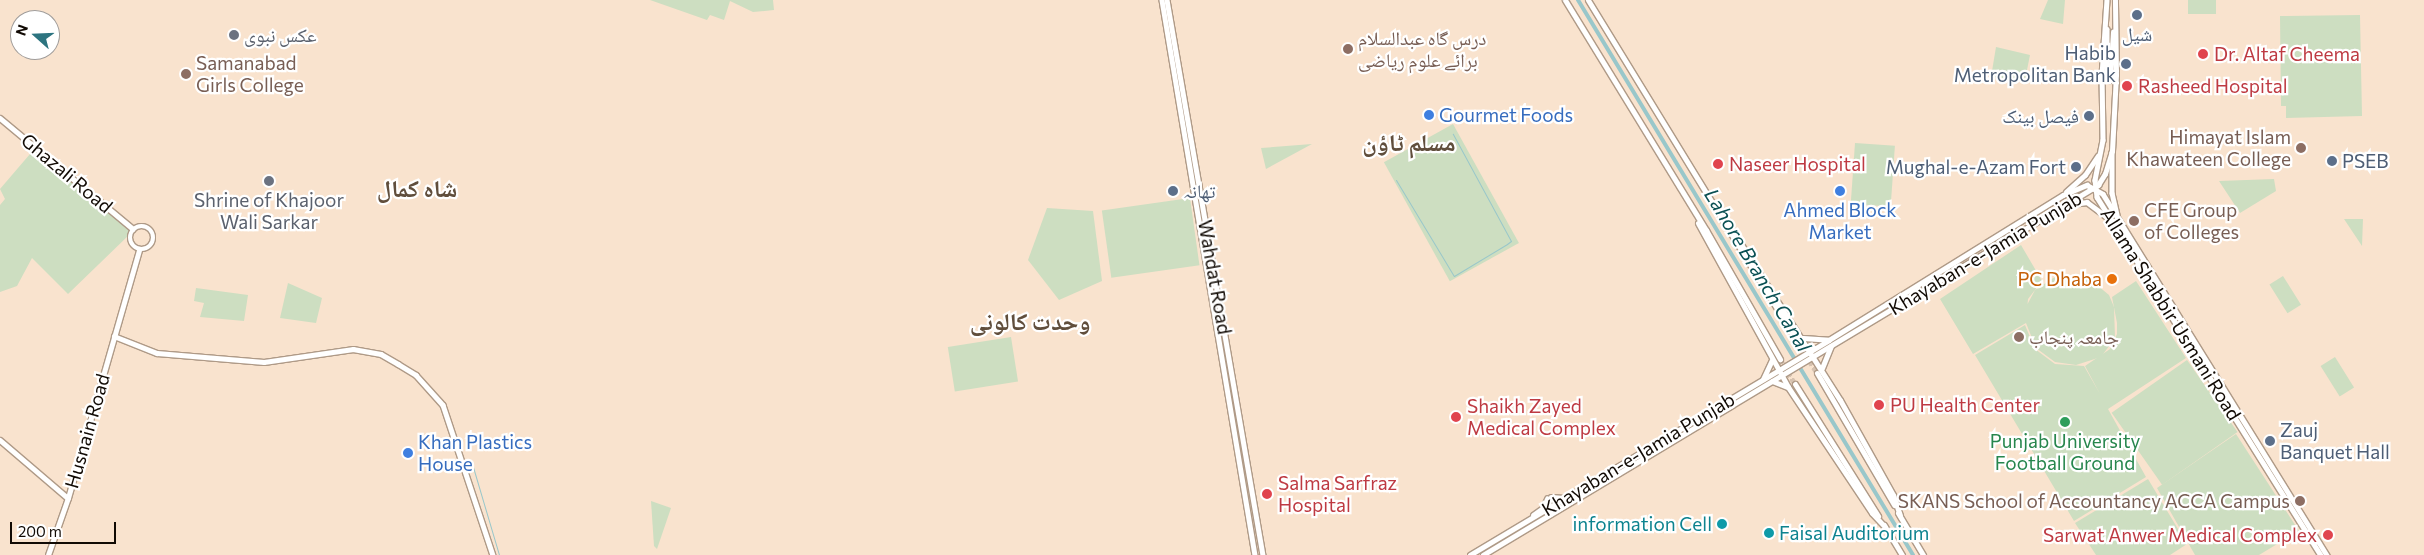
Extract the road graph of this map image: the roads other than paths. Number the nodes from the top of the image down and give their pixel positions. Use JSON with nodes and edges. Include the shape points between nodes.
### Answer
{"nodes":[{"id":1,"x":1162,"y":0,"type":"edge"},
{"id":2,"x":1167,"y":0,"type":"edge"},
{"id":3,"x":1565,"y":0,"type":"edge"},
{"id":4,"x":1588,"y":0,"type":"edge"},
{"id":5,"x":2107,"y":0,"type":"edge"},
{"id":6,"x":2115,"y":0,"type":"edge"},
{"id":7,"x":2106,"y":26,"type":"junction"},
{"id":8,"x":2115,"y":26,"type":"junction"},
{"id":9,"x":0,"y":118,"type":"edge"},
{"id":10,"x":2102,"y":149,"type":"junction"},
{"id":11,"x":2112,"y":151,"type":"junction"},
{"id":12,"x":2095,"y":187,"type":"junction"},
{"id":13,"x":1705,"y":193,"type":"junction"},
{"id":14,"x":2063,"y":195,"type":"junction"},
{"id":15,"x":2066,"y":205,"type":"junction"},
{"id":16,"x":1693,"y":211,"type":"junction"},
{"id":17,"x":2117,"y":216,"type":"junction"},
{"id":18,"x":2113,"y":221,"type":"junction"},
{"id":19,"x":133,"y":229,"type":"junction"},
{"id":20,"x":139,"y":250,"type":"junction"},
{"id":21,"x":114,"y":336,"type":"junction"},
{"id":22,"x":1802,"y":338,"type":"junction"},
{"id":23,"x":1830,"y":343,"type":"junction"},
{"id":24,"x":1801,"y":348,"type":"tunnel mouth"},
{"id":25,"x":1812,"y":353,"type":"junction"},
{"id":26,"x":1780,"y":359,"type":"tunnel mouth"},
{"id":27,"x":1772,"y":360,"type":"junction"},
{"id":28,"x":1822,"y":369,"type":"junction"},
{"id":29,"x":1780,"y":373,"type":"junction"},
{"id":30,"x":1817,"y":373,"type":"tunnel mouth"},
{"id":31,"x":1763,"y":379,"type":"junction"},
{"id":32,"x":1772,"y":381,"type":"junction"},
{"id":33,"x":1795,"y":384,"type":"tunnel mouth"},
{"id":34,"x":1788,"y":387,"type":"junction"},
{"id":35,"x":0,"y":440,"type":"edge"},
{"id":36,"x":68,"y":498,"type":"junction"},
{"id":37,"x":1566,"y":499,"type":"junction"},
{"id":38,"x":1555,"y":508,"type":"junction"},
{"id":39,"x":1900,"y":515,"type":"junction"},
{"id":40,"x":1528,"y":521,"type":"junction"},
{"id":41,"x":1885,"y":527,"type":"junction"},
{"id":42,"x":1254,"y":544,"type":"junction"},
{"id":43,"x":47,"y":554,"type":"edge"},
{"id":44,"x":492,"y":555,"type":"edge"},
{"id":45,"x":1250,"y":555,"type":"edge"},
{"id":46,"x":1255,"y":555,"type":"edge"},
{"id":47,"x":1263,"y":555,"type":"edge"},
{"id":48,"x":1470,"y":555,"type":"edge"},
{"id":49,"x":1484,"y":555,"type":"edge"},
{"id":50,"x":1902,"y":555,"type":"edge"},
{"id":51,"x":1923,"y":555,"type":"edge"},
{"id":52,"x":2321,"y":555,"type":"edge"},
{"id":53,"x":2328,"y":555,"type":"edge"}],
"edges":[{"from":1,"to":42,"type":"main road","name":"Wahdat Road"},
{"from":2,"to":47,"type":"main road","name":"Wahdat Road"},
{"from":3,"to":16,"type":"highway"},
{"from":4,"to":13,"type":"highway"},
{"from":5,"to":7,"type":"main road"},
{"from":6,"to":8,"type":"main road"},
{"from":7,"to":8,"type":"main road","via":[[2106,77],[2110,80]]},
{"from":7,"to":10,"type":"main road"},
{"from":8,"to":11,"type":"main road"},
{"from":9,"to":19,"type":"main road","name":"Ghazali Road"},
{"from":10,"to":12,"type":"main road"},
{"from":10,"to":14,"type":"main road","via":[[2090,170]]},
{"from":11,"to":12,"type":"main road","via":[[2105,174]]},
{"from":11,"to":17,"type":"main road","via":[[2112,193]]},
{"from":12,"to":14,"type":"main road","name":"Khayaban-e-Jamia Punjab","via":[[2083,185]]},
{"from":12,"to":15,"type":"main road","name":"Khayaban-e-Jamia Punjab"},
{"from":12,"to":17,"type":"main road","name":"Allama Shabbir Usmani Road"},
{"from":12,"to":18,"type":"main road","name":"Allama Shabbir Usmani Road"},
{"from":13,"to":22,"type":"highway"},
{"from":13,"to":24,"type":"highway"},
{"from":14,"to":23,"type":"main road","name":"Khayaban-e-Jamia Punjab"},
{"from":15,"to":18,"type":"main road","via":[[2087,202]]},
{"from":15,"to":23,"type":"main road","name":"Khayaban-e-Jamia Punjab"},
{"from":16,"to":26,"type":"highway"},
{"from":16,"to":27,"type":"highway"},
{"from":17,"to":53,"type":"main road","name":"Allama Shabbir Usmani Road"},
{"from":18,"to":52,"type":"main road","name":"Allama Shabbir Usmani Road"},
{"from":19,"to":20,"type":"main road","via":[[130,240]]},
{"from":19,"to":20,"type":"main road","via":[[146,226],[154,234],[150,247]]},
{"from":20,"to":21,"type":"main road","name":"Husnain Road"},
{"from":21,"to":36,"type":"main road","name":"Husnain Road"},
{"from":21,"to":44,"type":"main road","via":[[157,353],[264,362],[347,350],[381,354],[416,375],[443,405]]},
{"from":22,"to":23,"type":"highway"},
{"from":22,"to":25,"type":"highway"},
{"from":23,"to":25,"type":"main road","name":"Khayaban-e-Jamia Punjab"},
{"from":23,"to":28,"type":"highway"},
{"from":25,"to":28,"type":"highway"},
{"from":25,"to":29,"type":"main road","name":"Khayaban-e-Jamia Punjab","via":[[1803,355]]},
{"from":25,"to":29,"type":"main road","name":"Khayaban-e-Jamia Punjab","via":[[1790,371]]},
{"from":27,"to":29,"type":"highway"},
{"from":27,"to":31,"type":"highway"},
{"from":28,"to":39,"type":"highway","via":[[1888,487]]},
{"from":29,"to":31,"type":"main road","name":"Khayaban-e-Jamia Punjab"},
{"from":29,"to":32,"type":"main road","name":"Khayaban-e-Jamia Punjab"},
{"from":29,"to":34,"type":"highway"},
{"from":30,"to":39,"type":"highway"},
{"from":31,"to":37,"type":"main road","name":"Khayaban-e-Jamia Punjab"},
{"from":32,"to":34,"type":"highway"},
{"from":32,"to":38,"type":"main road","name":"Khayaban-e-Jamia Punjab"},
{"from":33,"to":41,"type":"highway"},
{"from":34,"to":41,"type":"highway","via":[[1872,513]]},
{"from":35,"to":36,"type":"main road"},
{"from":36,"to":43,"type":"main road","name":"Husnain Road"},
{"from":37,"to":38,"type":"main road","name":"Khayaban-e-Jamia Punjab"},
{"from":37,"to":40,"type":"main road","via":[[1549,498]]},
{"from":38,"to":40,"type":"main road","name":"Khayaban-e-Jamia Punjab"},
{"from":38,"to":49,"type":"main road","name":"Khayaban-e-Jamia Punjab"},
{"from":39,"to":51,"type":"highway"},
{"from":40,"to":48,"type":"main road","name":"Khayaban-e-Jamia Punjab"},
{"from":41,"to":50,"type":"highway"},
{"from":42,"to":45,"type":"main road"},
{"from":42,"to":46,"type":"main road","name":"Wahdat Road"}]}
